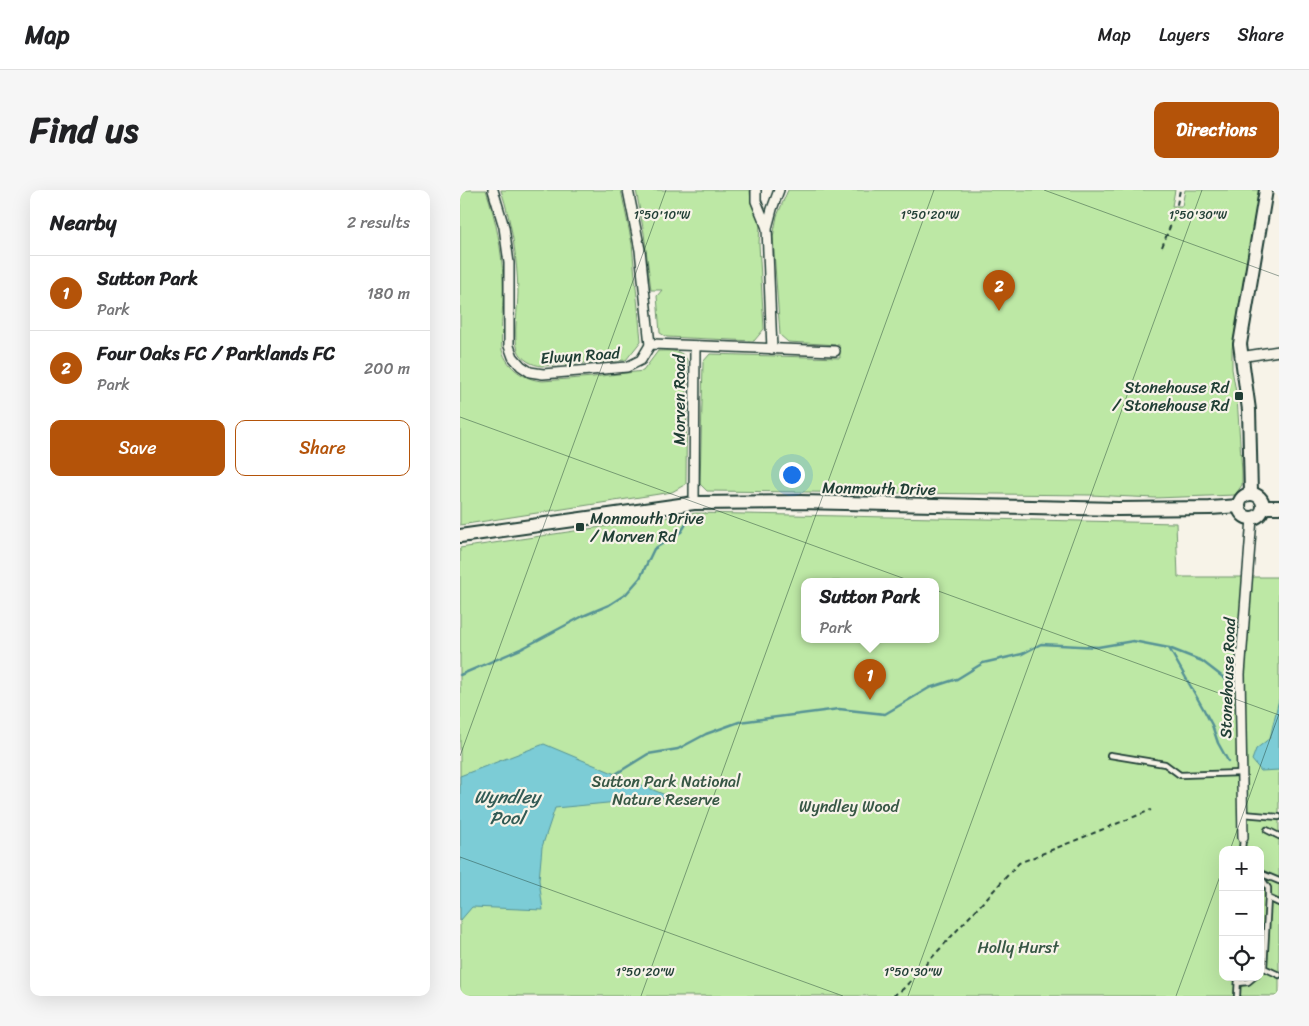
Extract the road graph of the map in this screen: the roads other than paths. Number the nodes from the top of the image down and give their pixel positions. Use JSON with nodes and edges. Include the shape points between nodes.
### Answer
{"nodes":[{"id":1,"x":493,"y":190,"type":"edge"},
{"id":2,"x":628,"y":190,"type":"edge"},
{"id":3,"x":756,"y":190,"type":"edge"},
{"id":4,"x":779,"y":190,"type":"edge"},
{"id":5,"x":1266,"y":190,"type":"edge"},
{"id":6,"x":767,"y":228,"type":"junction"},
{"id":7,"x":650,"y":345,"type":"junction"},
{"id":8,"x":694,"y":346,"type":"junction"},
{"id":9,"x":772,"y":348,"type":"junction"},
{"id":10,"x":835,"y":351,"type":"dead end"},
{"id":11,"x":1279,"y":351,"type":"edge"},
{"id":12,"x":1240,"y":357,"type":"junction"},
{"id":13,"x":1252,"y":494,"type":"junction"},
{"id":14,"x":694,"y":503,"type":"junction"},
{"id":15,"x":1239,"y":506,"type":"junction"},
{"id":16,"x":1264,"y":507,"type":"junction"},
{"id":17,"x":1279,"y":507,"type":"edge"},
{"id":18,"x":1252,"y":518,"type":"junction"},
{"id":19,"x":460,"y":536,"type":"edge"},
{"id":20,"x":1110,"y":755,"type":"dead end"},
{"id":21,"x":1241,"y":773,"type":"junction"},
{"id":22,"x":1243,"y":814,"type":"junction"},
{"id":23,"x":1279,"y":817,"type":"edge"},
{"id":24,"x":1267,"y":830,"type":"dead end"},
{"id":25,"x":1279,"y":836,"type":"edge"},
{"id":26,"x":1243,"y":838,"type":"joint"},
{"id":27,"x":1242,"y":846,"type":"edge"},
{"id":28,"x":1264,"y":875,"type":"edge"},
{"id":29,"x":1264,"y":881,"type":"edge"},
{"id":30,"x":1279,"y":881,"type":"edge"},
{"id":31,"x":1268,"y":898,"type":"junction"},
{"id":32,"x":1279,"y":903,"type":"edge"},
{"id":33,"x":1264,"y":946,"type":"edge"},
{"id":34,"x":1264,"y":971,"type":"edge"},
{"id":35,"x":1279,"y":975,"type":"edge"},
{"id":36,"x":1238,"y":981,"type":"edge"},
{"id":37,"x":1237,"y":996,"type":"edge"}],
"edges":[{"from":1,"to":7,"type":"street","name":"Elwyn Road","via":[[504,227],[509,263],[509,346],[521,366],[530,372],[543,374],[627,367],[640,360]]},
{"from":2,"to":7,"type":"street","via":[[640,250]]},
{"from":3,"to":6,"type":"street","via":[[756,201]]},
{"from":4,"to":6,"type":"street"},
{"from":5,"to":12,"type":"street","via":[[1241,332]]},
{"from":6,"to":9,"type":"street"},
{"from":7,"to":8,"type":"street"},
{"from":8,"to":9,"type":"street","name":"Morven Road"},
{"from":8,"to":14,"type":"street","name":"Morven Road"},
{"from":9,"to":10,"type":"street","name":"Morven Road"},
{"from":11,"to":12,"type":"street"},
{"from":12,"to":13,"type":"street","via":[[1249,410]]},
{"from":13,"to":15,"type":"street","via":[[1245,495]]},
{"from":13,"to":16,"type":"street","via":[[1262,500]]},
{"from":14,"to":15,"type":"street","name":"Monmouth Drive","via":[[810,502],[1118,509]]},
{"from":14,"to":19,"type":"street","name":"Monmouth Drive"},
{"from":15,"to":18,"type":"street","via":[[1244,516]]},
{"from":16,"to":17,"type":"street"},
{"from":16,"to":18,"type":"street","via":[[1258,516]]},
{"from":18,"to":21,"type":"street","name":"Stonehouse Road","via":[[1240,674]]},
{"from":20,"to":21,"type":"lane","via":[[1166,764],[1180,775]]},
{"from":21,"to":22,"type":"street","name":"Stonehouse Road"},
{"from":22,"to":23,"type":"lane"},
{"from":22,"to":26,"type":"street","name":"Stonehouse Road"},
{"from":24,"to":25,"type":"lane"},
{"from":26,"to":27,"type":"lane"},
{"from":28,"to":30,"type":"lane"},
{"from":29,"to":31,"type":"lane"},
{"from":31,"to":32,"type":"lane"},
{"from":31,"to":33,"type":"lane"},
{"from":34,"to":35,"type":"lane"},
{"from":36,"to":37,"type":"lane"}]}
